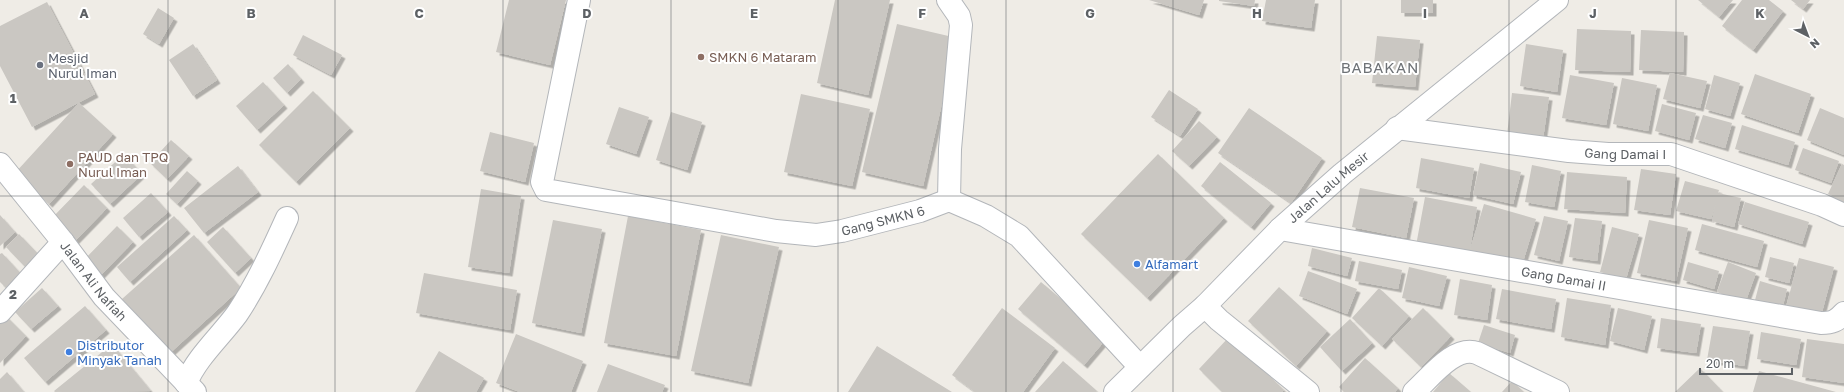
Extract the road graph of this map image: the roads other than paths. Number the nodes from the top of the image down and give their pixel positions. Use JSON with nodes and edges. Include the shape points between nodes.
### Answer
{"nodes":[{"id":1,"x":578,"y":0,"type":"edge"},
{"id":2,"x":948,"y":0,"type":"edge"},
{"id":3,"x":1557,"y":0,"type":"edge"},
{"id":4,"x":1397,"y":128,"type":"junction"},
{"id":5,"x":0,"y":164,"type":"edge"},
{"id":6,"x":949,"y":200,"type":"junction"},
{"id":7,"x":1844,"y":215,"type":"edge"},
{"id":8,"x":287,"y":218,"type":"dead end"},
{"id":9,"x":1280,"y":229,"type":"junction"},
{"id":10,"x":63,"y":242,"type":"junction"},
{"id":11,"x":1205,"y":306,"type":"junction"},
{"id":12,"x":0,"y":312,"type":"edge"},
{"id":13,"x":1844,"y":313,"type":"edge"},
{"id":14,"x":1140,"y":367,"type":"junction"},
{"id":15,"x":191,"y":388,"type":"edge"},
{"id":16,"x":1115,"y":392,"type":"edge"},
{"id":17,"x":1308,"y":392,"type":"edge"},
{"id":18,"x":1414,"y":392,"type":"edge"},
{"id":19,"x":1558,"y":392,"type":"edge"}],
"edges":[{"from":1,"to":6,"type":"street","name":"Gang SMKN 6","via":[[542,182],[546,190],[776,231],[816,235],[842,232],[920,211]]},
{"from":2,"to":6,"type":"street","via":[[962,25],[950,148]]},
{"from":3,"to":4,"type":"street","name":"Jalan Lalu Mesir"},
{"from":4,"to":7,"type":"street","name":"Gang Damai I","via":[[1569,151],[1670,154],[1822,205]]},
{"from":4,"to":9,"type":"street","name":"Jalan Lalu Mesir"},
{"from":5,"to":10,"type":"street","name":"Jalan Ali Nafiah"},
{"from":6,"to":14,"type":"street","via":[[986,216],[1019,236]]},
{"from":8,"to":15,"type":"street","via":[[256,283],[228,325],[192,370]]},
{"from":9,"to":11,"type":"street","name":"Jalan Lalu Mesir"},
{"from":9,"to":13,"type":"street","name":"Gang Damai II","via":[[1821,323],[1836,321]]},
{"from":10,"to":12,"type":"street"},
{"from":10,"to":15,"type":"street","name":"Jalan Ali Nafiah","via":[[104,297]]},
{"from":11,"to":14,"type":"street","name":"Jalan Lalu Mesir"},
{"from":11,"to":17,"type":"street"},
{"from":14,"to":16,"type":"street","name":"Jalan Lalu Mesir"},
{"from":18,"to":19,"type":"street","via":[[1453,356],[1469,351]]}]}
